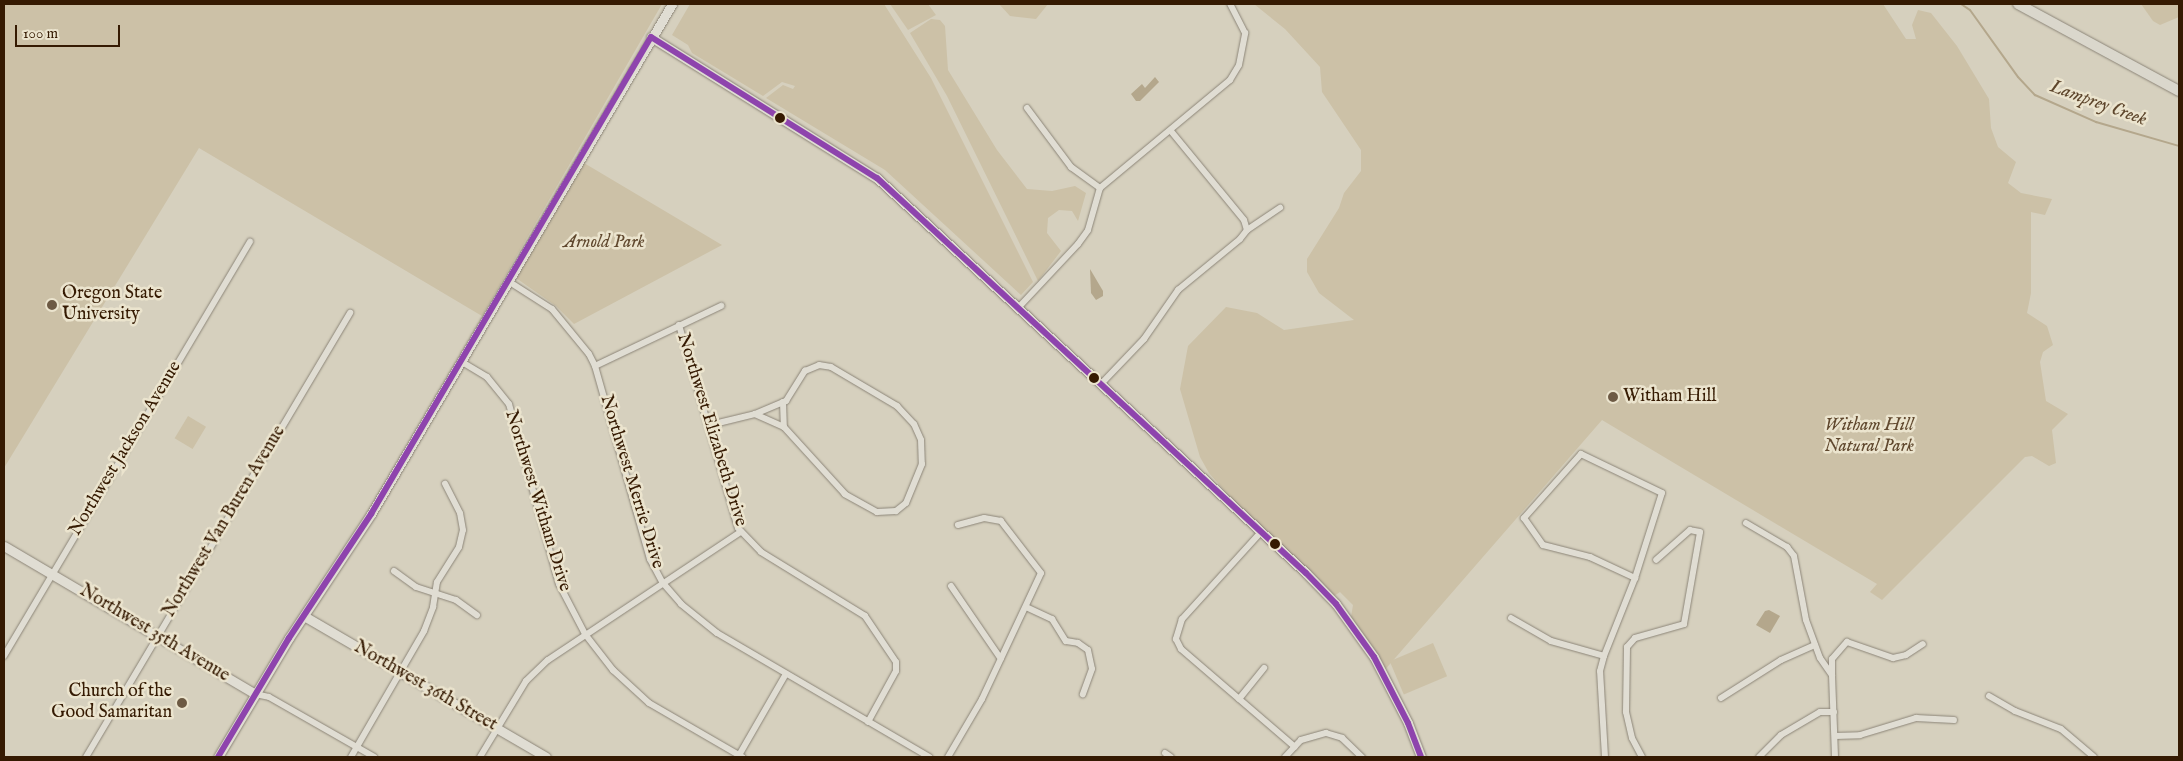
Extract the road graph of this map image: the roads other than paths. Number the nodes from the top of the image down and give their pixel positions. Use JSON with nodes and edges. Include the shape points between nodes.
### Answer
{"nodes":[{"id":1,"x":672,"y":4,"type":"edge"},
{"id":2,"x":1230,"y":4,"type":"edge"},
{"id":3,"x":2018,"y":4,"type":"edge"},
{"id":4,"x":651,"y":37,"type":"junction"},
{"id":5,"x":2179,"y":91,"type":"edge"},
{"id":6,"x":1027,"y":108,"type":"dead end"},
{"id":7,"x":1171,"y":131,"type":"junction"},
{"id":8,"x":1100,"y":188,"type":"junction"},
{"id":9,"x":1280,"y":208,"type":"dead end"},
{"id":10,"x":1247,"y":230,"type":"junction"},
{"id":11,"x":250,"y":242,"type":"dead end"},
{"id":12,"x":508,"y":281,"type":"junction"},
{"id":13,"x":721,"y":306,"type":"dead end"},
{"id":14,"x":1019,"y":307,"type":"junction"},
{"id":15,"x":350,"y":312,"type":"dead end"},
{"id":16,"x":679,"y":325,"type":"junction"},
{"id":17,"x":462,"y":362,"type":"junction"},
{"id":18,"x":595,"y":366,"type":"junction"},
{"id":19,"x":1102,"y":384,"type":"junction"},
{"id":20,"x":784,"y":402,"type":"junction"},
{"id":21,"x":755,"y":414,"type":"junction"},
{"id":22,"x":710,"y":425,"type":"junction"},
{"id":23,"x":784,"y":427,"type":"junction"},
{"id":24,"x":445,"y":484,"type":"dead end"},
{"id":25,"x":1746,"y":523,"type":"dead end"},
{"id":26,"x":958,"y":525,"type":"dead end"},
{"id":27,"x":741,"y":532,"type":"junction"},
{"id":28,"x":1261,"y":532,"type":"junction"},
{"id":29,"x":4,"y":546,"type":"edge"},
{"id":30,"x":1656,"y":560,"type":"dead end"},
{"id":31,"x":394,"y":571,"type":"dead end"},
{"id":32,"x":52,"y":574,"type":"junction"},
{"id":33,"x":1635,"y":578,"type":"junction"},
{"id":34,"x":663,"y":583,"type":"junction"},
{"id":35,"x":951,"y":586,"type":"dead end"},
{"id":36,"x":435,"y":592,"type":"junction"},
{"id":37,"x":1026,"y":607,"type":"junction"},
{"id":38,"x":477,"y":615,"type":"dead end"},
{"id":39,"x":304,"y":616,"type":"junction"},
{"id":40,"x":1511,"y":618,"type":"dead end"},
{"id":41,"x":585,"y":634,"type":"junction"},
{"id":42,"x":157,"y":636,"type":"junction"},
{"id":43,"x":1923,"y":644,"type":"dead end"},
{"id":44,"x":1815,"y":645,"type":"junction"},
{"id":45,"x":4,"y":656,"type":"edge"},
{"id":46,"x":1604,"y":656,"type":"junction"},
{"id":47,"x":1001,"y":659,"type":"junction"},
{"id":48,"x":1264,"y":668,"type":"dead end"},
{"id":49,"x":400,"y":672,"type":"junction"},
{"id":50,"x":786,"y":674,"type":"junction"},
{"id":51,"x":1832,"y":675,"type":"junction"},
{"id":52,"x":256,"y":694,"type":"junction"},
{"id":53,"x":1083,"y":694,"type":"dead end"},
{"id":54,"x":1989,"y":696,"type":"dead end"},
{"id":55,"x":1238,"y":698,"type":"junction"},
{"id":56,"x":1721,"y":698,"type":"dead end"},
{"id":57,"x":1834,"y":712,"type":"junction"},
{"id":58,"x":1954,"y":720,"type":"dead end"},
{"id":59,"x":868,"y":722,"type":"junction"},
{"id":60,"x":497,"y":729,"type":"junction"},
{"id":61,"x":1835,"y":736,"type":"junction"},
{"id":62,"x":356,"y":747,"type":"junction"},
{"id":63,"x":1295,"y":747,"type":"junction"},
{"id":64,"x":86,"y":757,"type":"edge"},
{"id":65,"x":218,"y":757,"type":"edge"},
{"id":66,"x":351,"y":757,"type":"edge"},
{"id":67,"x":374,"y":757,"type":"edge"},
{"id":68,"x":480,"y":757,"type":"edge"},
{"id":69,"x":546,"y":757,"type":"edge"},
{"id":70,"x":740,"y":757,"type":"edge"},
{"id":71,"x":929,"y":757,"type":"edge"},
{"id":72,"x":948,"y":757,"type":"edge"},
{"id":73,"x":1285,"y":757,"type":"edge"},
{"id":74,"x":1362,"y":757,"type":"edge"},
{"id":75,"x":1421,"y":757,"type":"edge"},
{"id":76,"x":1605,"y":757,"type":"edge"},
{"id":77,"x":1642,"y":757,"type":"edge"},
{"id":78,"x":1759,"y":757,"type":"edge"},
{"id":79,"x":1835,"y":757,"type":"edge"},
{"id":80,"x":2094,"y":757,"type":"edge"}],
"edges":[{"from":1,"to":4,"type":"main road"},
{"from":2,"to":7,"type":"street","via":[[1245,33],[1239,65],[1230,80]]},
{"from":3,"to":5,"type":"main road"},
{"from":4,"to":12,"type":"main road"},
{"from":4,"to":14,"type":"main road","via":[[877,178]]},
{"from":6,"to":8,"type":"street","via":[[1070,166]]},
{"from":7,"to":8,"type":"street"},
{"from":7,"to":10,"type":"street","via":[[1244,220]]},
{"from":8,"to":14,"type":"street","via":[[1088,230]]},
{"from":9,"to":10,"type":"street"},
{"from":10,"to":19,"type":"street","via":[[1178,290],[1144,339]]},
{"from":11,"to":32,"type":"street","name":"Northwest Jackson Avenue"},
{"from":12,"to":17,"type":"main road"},
{"from":12,"to":18,"type":"street","name":"Northwest Merrie Drive","via":[[536,297],[559,316]]},
{"from":13,"to":16,"type":"street"},
{"from":14,"to":19,"type":"main road"},
{"from":15,"to":42,"type":"street","name":"Northwest Van Buren Avenue"},
{"from":16,"to":18,"type":"street"},
{"from":16,"to":22,"type":"street","name":"Northwest Elizabeth Drive"},
{"from":17,"to":39,"type":"main road","via":[[343,559]]},
{"from":17,"to":41,"type":"street","name":"Northwest Witham Drive","via":[[487,378],[509,404],[559,584]]},
{"from":18,"to":34,"type":"street","name":"Northwest Merrie Drive","via":[[650,559]]},
{"from":19,"to":28,"type":"main road"},
{"from":20,"to":21,"type":"street"},
{"from":20,"to":23,"type":"street"},
{"from":20,"to":23,"type":"street","via":[[808,369],[818,365],[831,367],[908,416],[921,440],[920,473],[901,508],[877,512],[839,489]]},
{"from":21,"to":22,"type":"street"},
{"from":21,"to":23,"type":"street"},
{"from":22,"to":27,"type":"street","name":"Northwest Elizabeth Drive"},
{"from":24,"to":36,"type":"street","via":[[460,513],[463,530],[459,547],[439,576]]},
{"from":25,"to":44,"type":"street","via":[[1787,547],[1794,556],[1806,620]]},
{"from":26,"to":37,"type":"street","via":[[984,518],[1001,521],[1042,573]]},
{"from":27,"to":34,"type":"street"},
{"from":27,"to":59,"type":"street","name":"Northwest Elizabeth Drive","via":[[761,552],[865,616],[896,662],[896,671]]},
{"from":28,"to":55,"type":"street","via":[[1182,619],[1175,635],[1180,649]]},
{"from":28,"to":75,"type":"main road","via":[[1323,590],[1360,636],[1389,683]]},
{"from":29,"to":32,"type":"main road","name":"Northwest 35th Avenue"},
{"from":30,"to":77,"type":"street","via":[[1690,530],[1700,532],[1684,624],[1635,638],[1626,647],[1626,712],[1632,738]]},
{"from":31,"to":36,"type":"street","via":[[416,587]]},
{"from":32,"to":42,"type":"main road","name":"Northwest 35th Avenue"},
{"from":32,"to":45,"type":"street","name":"Northwest Jackson Avenue"},
{"from":33,"to":33,"type":"street","via":[[1590,557],[1543,545],[1524,518],[1581,454],[1662,493]]},
{"from":33,"to":46,"type":"street"},
{"from":34,"to":41,"type":"street"},
{"from":34,"to":50,"type":"street","name":"Northwest Merrie Drive","via":[[695,618]]},
{"from":35,"to":47,"type":"street"},
{"from":36,"to":38,"type":"street","via":[[456,600]]},
{"from":36,"to":49,"type":"street","via":[[429,622]]},
{"from":37,"to":47,"type":"street"},
{"from":37,"to":53,"type":"street","via":[[1052,619],[1066,641],[1078,643],[1088,650],[1092,670]]},
{"from":39,"to":49,"type":"main road","name":"Northwest 36th Street"},
{"from":39,"to":52,"type":"main road"},
{"from":40,"to":46,"type":"street","via":[[1550,640]]},
{"from":41,"to":60,"type":"street","via":[[535,672]]},
{"from":41,"to":70,"type":"street","name":"Northwest Witham Drive","via":[[613,670],[649,703]]},
{"from":42,"to":52,"type":"main road","name":"Northwest 35th Avenue"},
{"from":42,"to":64,"type":"street","name":"Northwest Van Buren Avenue"},
{"from":43,"to":51,"type":"street","via":[[1906,655],[1893,658],[1847,642],[1832,659]]},
{"from":44,"to":51,"type":"street"},
{"from":44,"to":56,"type":"street","via":[[1781,660]]},
{"from":46,"to":76,"type":"street","via":[[1600,671]]},
{"from":47,"to":72,"type":"street"},
{"from":48,"to":55,"type":"street"},
{"from":49,"to":60,"type":"main road","name":"Northwest 36th Street"},
{"from":49,"to":62,"type":"street"},
{"from":50,"to":59,"type":"street","name":"Northwest Merrie Drive"},
{"from":50,"to":70,"type":"street"},
{"from":51,"to":57,"type":"street"},
{"from":52,"to":62,"type":"street","via":[[269,697]]},
{"from":52,"to":65,"type":"main road"},
{"from":54,"to":80,"type":"street","via":[[2015,711],[2061,728]]},
{"from":55,"to":63,"type":"street"},
{"from":57,"to":61,"type":"street"},
{"from":57,"to":78,"type":"street","via":[[1820,712],[1781,735]]},
{"from":58,"to":61,"type":"street","via":[[1916,718],[1860,735]]},
{"from":59,"to":71,"type":"street","name":"Northwest Merrie Drive"},
{"from":60,"to":68,"type":"street"},
{"from":60,"to":69,"type":"main road","name":"Northwest 36th Street"},
{"from":61,"to":79,"type":"street"},
{"from":62,"to":66,"type":"street"},
{"from":62,"to":67,"type":"street"},
{"from":63,"to":73,"type":"street"},
{"from":63,"to":74,"type":"street","via":[[1310,736],[1326,733],[1342,738]]}]}
